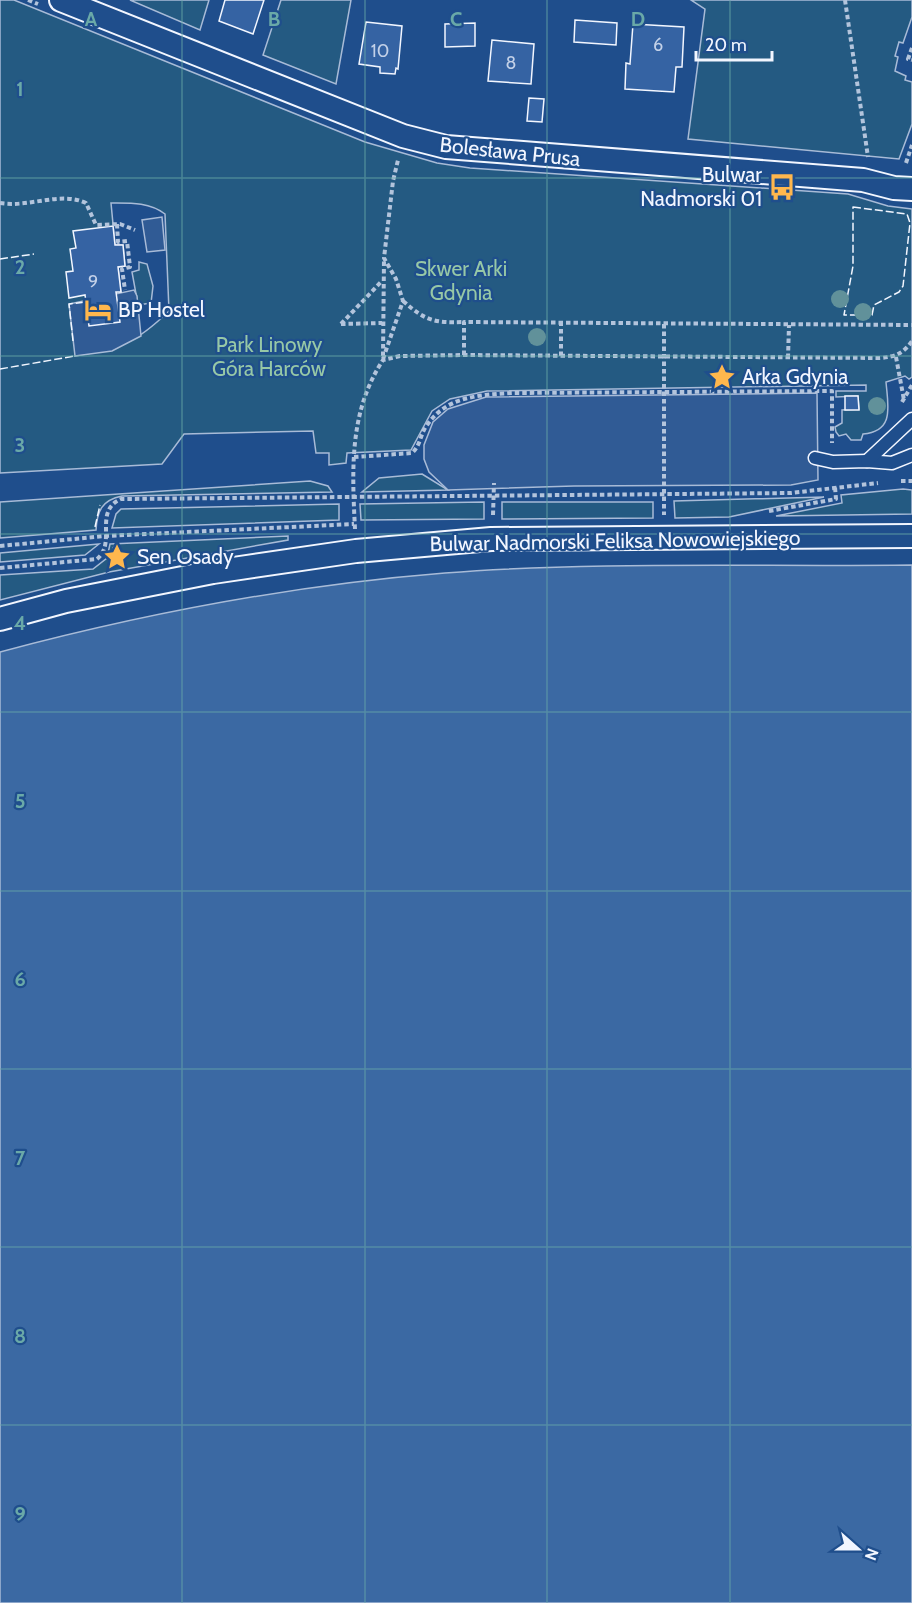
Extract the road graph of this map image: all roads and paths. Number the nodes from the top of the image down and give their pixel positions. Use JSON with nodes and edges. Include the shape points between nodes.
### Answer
{"nodes":[{"id":1,"x":61,"y":0,"type":"edge"},
{"id":2,"x":845,"y":0,"type":"edge"},
{"id":3,"x":912,"y":48,"type":"edge"},
{"id":4,"x":912,"y":60,"type":"edge"},
{"id":5,"x":404,"y":136,"type":"junction"},
{"id":6,"x":912,"y":145,"type":"edge"},
{"id":7,"x":858,"y":159,"type":"dead end"},
{"id":8,"x":906,"y":163,"type":"dead end"},
{"id":9,"x":912,"y":189,"type":"edge"},
{"id":10,"x":0,"y":204,"type":"edge"},
{"id":11,"x":117,"y":224,"type":"junction"},
{"id":12,"x":135,"y":230,"type":"dead end"},
{"id":13,"x":384,"y":258,"type":"junction"},
{"id":14,"x":382,"y":282,"type":"junction"},
{"id":15,"x":124,"y":290,"type":"dead end"},
{"id":16,"x":403,"y":301,"type":"junction"},
{"id":17,"x":464,"y":322,"type":"junction"},
{"id":18,"x":382,"y":323,"type":"junction"},
{"id":19,"x":561,"y":323,"type":"junction"},
{"id":20,"x":664,"y":324,"type":"junction"},
{"id":21,"x":789,"y":325,"type":"junction"},
{"id":22,"x":912,"y":325,"type":"edge"},
{"id":23,"x":912,"y":340,"type":"edge"},
{"id":24,"x":464,"y":355,"type":"junction"},
{"id":25,"x":561,"y":356,"type":"junction"},
{"id":26,"x":664,"y":357,"type":"junction"},
{"id":27,"x":896,"y":357,"type":"junction"},
{"id":28,"x":788,"y":358,"type":"junction"},
{"id":29,"x":383,"y":360,"type":"junction"},
{"id":30,"x":664,"y":392,"type":"junction"},
{"id":31,"x":904,"y":400,"type":"dead end"},
{"id":32,"x":912,"y":419,"type":"edge"},
{"id":33,"x":832,"y":441,"type":"dead end"},
{"id":34,"x":912,"y":455,"type":"edge"},
{"id":35,"x":354,"y":457,"type":"junction"},
{"id":36,"x":815,"y":458,"type":"dead end"},
{"id":37,"x":867,"y":461,"type":"junction"},
{"id":38,"x":900,"y":481,"type":"dead end"},
{"id":39,"x":912,"y":481,"type":"edge"},
{"id":40,"x":889,"y":482,"type":"dead end"},
{"id":41,"x":494,"y":483,"type":"dead end"},
{"id":42,"x":664,"y":494,"type":"junction"},
{"id":43,"x":493,"y":496,"type":"junction"},
{"id":44,"x":354,"y":498,"type":"junction"},
{"id":45,"x":664,"y":513,"type":"dead end"},
{"id":46,"x":493,"y":515,"type":"dead end"},
{"id":47,"x":105,"y":536,"type":"junction"},
{"id":48,"x":912,"y":536,"type":"edge"},
{"id":49,"x":0,"y":546,"type":"edge"},
{"id":50,"x":0,"y":568,"type":"edge"},
{"id":51,"x":0,"y":619,"type":"edge"}],
"edges":[{"from":1,"to":5,"type":"street","name":"Bolesława Prusa"},
{"from":2,"to":7,"type":"path","via":[[869,160]]},
{"from":3,"to":4,"type":"path","via":[[908,59]]},
{"from":5,"to":9,"type":"street","name":"Bolesława Prusa","via":[[466,151],[863,180]]},
{"from":5,"to":13,"type":"path","via":[[393,181]]},
{"from":6,"to":8,"type":"path"},
{"from":10,"to":11,"type":"path","via":[[13,206],[76,198],[86,203],[96,225]]},
{"from":11,"to":12,"type":"path"},
{"from":11,"to":15,"type":"path","via":[[118,242],[127,241],[130,267],[122,269]]},
{"from":13,"to":14,"type":"path"},
{"from":13,"to":16,"type":"path"},
{"from":14,"to":18,"type":"path"},
{"from":14,"to":18,"type":"path","via":[[341,324]]},
{"from":16,"to":17,"type":"path","via":[[423,318],[441,323]]},
{"from":16,"to":29,"type":"path"},
{"from":17,"to":19,"type":"path"},
{"from":17,"to":24,"type":"path"},
{"from":18,"to":29,"type":"path"},
{"from":19,"to":20,"type":"path"},
{"from":19,"to":25,"type":"path"},
{"from":20,"to":21,"type":"path"},
{"from":20,"to":26,"type":"path"},
{"from":21,"to":22,"type":"path"},
{"from":21,"to":28,"type":"path"},
{"from":23,"to":27,"type":"path"},
{"from":24,"to":25,"type":"path"},
{"from":24,"to":29,"type":"path"},
{"from":25,"to":26,"type":"path"},
{"from":26,"to":28,"type":"path"},
{"from":26,"to":30,"type":"path"},
{"from":27,"to":28,"type":"path"},
{"from":27,"to":31,"type":"path"},
{"from":29,"to":35,"type":"path","via":[[365,391],[358,414]]},
{"from":30,"to":33,"type":"path","via":[[832,391]]},
{"from":30,"to":35,"type":"path","via":[[486,394],[449,402],[435,414],[412,453]]},
{"from":30,"to":42,"type":"path"},
{"from":32,"to":37,"type":"lane"},
{"from":34,"to":37,"type":"lane","via":[[892,464]]},
{"from":35,"to":44,"type":"path"},
{"from":36,"to":37,"type":"lane"},
{"from":38,"to":39,"type":"path"},
{"from":40,"to":42,"type":"path","via":[[791,493]]},
{"from":41,"to":43,"type":"path"},
{"from":42,"to":43,"type":"path"},
{"from":42,"to":45,"type":"path"},
{"from":43,"to":44,"type":"path"},
{"from":43,"to":46,"type":"path"},
{"from":44,"to":47,"type":"path","via":[[354,524]]},
{"from":44,"to":47,"type":"path","via":[[121,499],[106,513]]},
{"from":47,"to":49,"type":"path"},
{"from":47,"to":50,"type":"path","via":[[105,551],[93,561]]},
{"from":48,"to":51,"type":"street","name":"Bulwar Nadmorski Feliksa Nowowiejskiego","via":[[492,539],[356,551],[213,572],[66,601]]}]}
